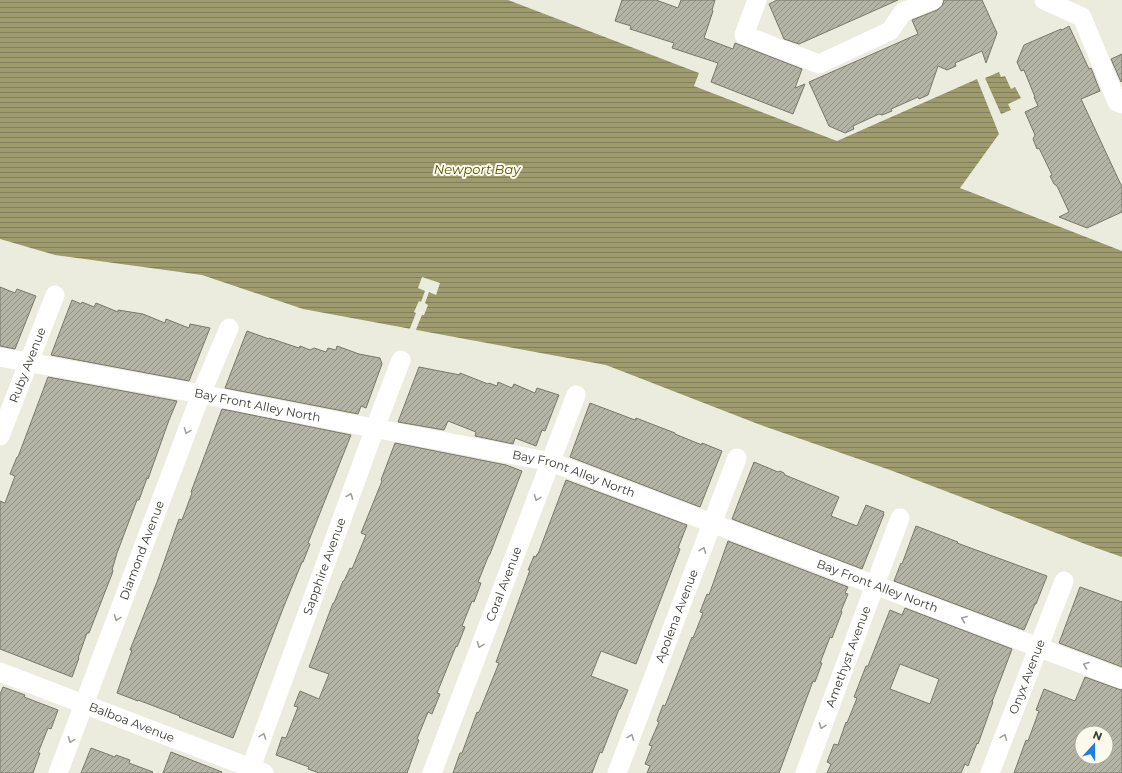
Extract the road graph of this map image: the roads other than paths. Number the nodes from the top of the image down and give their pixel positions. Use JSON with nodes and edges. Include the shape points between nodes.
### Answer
{"nodes":[{"id":1,"x":757,"y":0,"type":"edge"},
{"id":2,"x":933,"y":0,"type":"edge"},
{"id":3,"x":1044,"y":0,"type":"edge"},
{"id":4,"x":1122,"y":104,"type":"edge"},
{"id":5,"x":54,"y":295,"type":"dead end"},
{"id":6,"x":229,"y":328,"type":"dead end"},
{"id":7,"x":0,"y":357,"type":"edge"},
{"id":8,"x":401,"y":360,"type":"dead end"},
{"id":9,"x":28,"y":363,"type":"junction"},
{"id":10,"x":201,"y":394,"type":"junction"},
{"id":11,"x":576,"y":395,"type":"dead end"},
{"id":12,"x":375,"y":428,"type":"junction"},
{"id":13,"x":0,"y":436,"type":"edge"},
{"id":14,"x":737,"y":458,"type":"dead end"},
{"id":15,"x":551,"y":462,"type":"junction"},
{"id":16,"x":900,"y":518,"type":"dead end"},
{"id":17,"x":713,"y":523,"type":"junction"},
{"id":18,"x":1064,"y":581,"type":"dead end"},
{"id":19,"x":874,"y":585,"type":"junction"},
{"id":20,"x":1039,"y":647,"type":"junction"},
{"id":21,"x":0,"y":672,"type":"edge"},
{"id":22,"x":1122,"y":679,"type":"edge"},
{"id":23,"x":85,"y":704,"type":"junction"},
{"id":24,"x":255,"y":771,"type":"edge"},
{"id":25,"x":58,"y":773,"type":"edge"},
{"id":26,"x":432,"y":773,"type":"edge"},
{"id":27,"x":617,"y":773,"type":"edge"},
{"id":28,"x":805,"y":773,"type":"edge"},
{"id":29,"x":990,"y":773,"type":"edge"}],
"edges":[{"from":1,"to":2,"type":"street","via":[[744,35],[819,64],[890,32],[903,12]]},
{"from":3,"to":4,"type":"street","via":[[1082,17],[1117,102]]},
{"from":5,"to":9,"type":"street","name":"Ruby Avenue"},
{"from":6,"to":10,"type":"street","name":"Diamond Avenue"},
{"from":7,"to":9,"type":"street","name":"Bay Front Alley North"},
{"from":8,"to":12,"type":"street","name":"Sapphire Avenue"},
{"from":9,"to":10,"type":"street","name":"Bay Front Alley North"},
{"from":9,"to":13,"type":"street","name":"Ruby Avenue"},
{"from":10,"to":12,"type":"street","name":"Bay Front Alley North"},
{"from":10,"to":23,"type":"street","name":"Diamond Avenue","one_way":true},
{"from":11,"to":15,"type":"street","name":"Coral Avenue"},
{"from":12,"to":15,"type":"street","name":"Bay Front Alley North"},
{"from":24,"to":12,"type":"street","name":"Sapphire Avenue","one_way":true},
{"from":14,"to":17,"type":"street","name":"Apolena Avenue"},
{"from":15,"to":17,"type":"street","name":"Bay Front Alley North"},
{"from":15,"to":26,"type":"street","name":"Coral Avenue","one_way":true},
{"from":16,"to":19,"type":"street","name":"Amethyst Avenue"},
{"from":17,"to":19,"type":"street","name":"Bay Front Alley North"},
{"from":27,"to":17,"type":"street","name":"Apolena Avenue","one_way":true},
{"from":18,"to":20,"type":"street","name":"Onyx Avenue"},
{"from":20,"to":19,"type":"street","name":"Bay Front Alley North","one_way":true},
{"from":19,"to":28,"type":"street","name":"Amethyst Avenue","one_way":true},
{"from":22,"to":20,"type":"street","name":"Bay Front Alley North","one_way":true},
{"from":29,"to":20,"type":"street","name":"Onyx Avenue","one_way":true},
{"from":21,"to":23,"type":"street","name":"Balboa Avenue"},
{"from":23,"to":24,"type":"street","name":"Balboa Avenue"},
{"from":23,"to":25,"type":"street","name":"Diamond Avenue","one_way":true}]}
